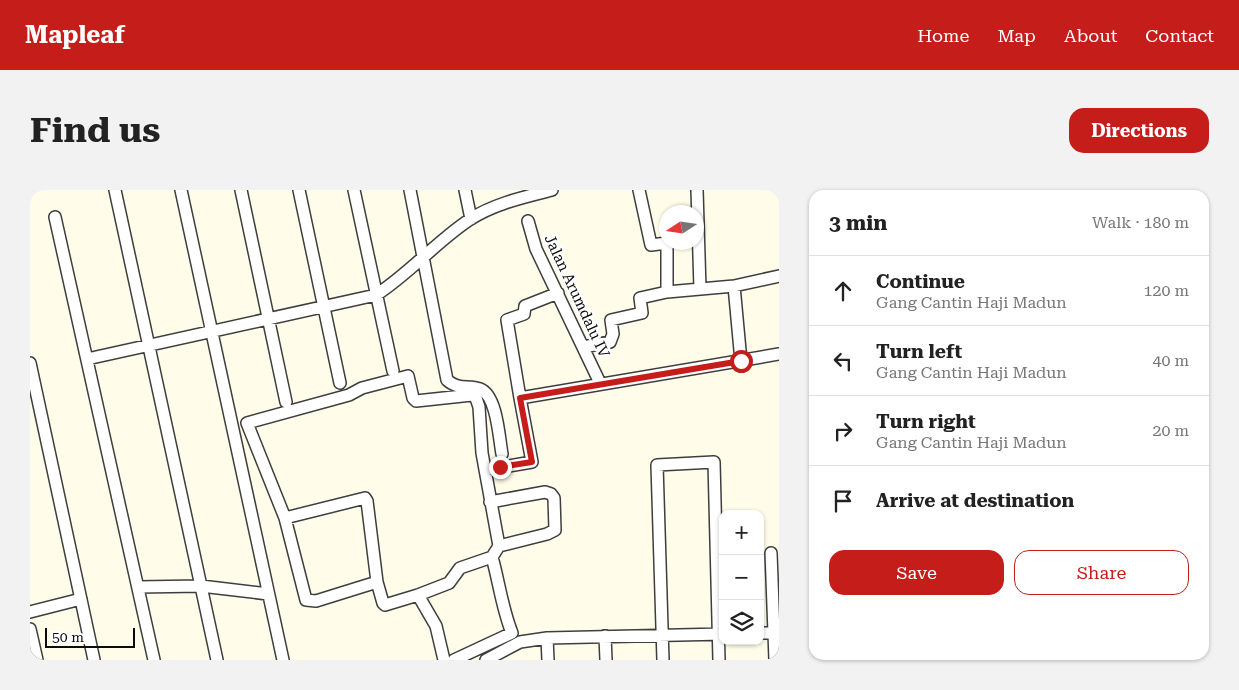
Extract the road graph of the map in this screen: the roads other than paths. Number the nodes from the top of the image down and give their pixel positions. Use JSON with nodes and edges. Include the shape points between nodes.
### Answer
{"nodes":[{"id":1,"x":115,"y":190,"type":"edge"},
{"id":2,"x":181,"y":190,"type":"edge"},
{"id":3,"x":241,"y":190,"type":"edge"},
{"id":4,"x":299,"y":190,"type":"edge"},
{"id":5,"x":354,"y":190,"type":"edge"},
{"id":6,"x":410,"y":190,"type":"edge"},
{"id":7,"x":465,"y":190,"type":"edge"},
{"id":8,"x":552,"y":190,"type":"edge"},
{"id":9,"x":640,"y":190,"type":"edge"},
{"id":10,"x":697,"y":190,"type":"edge"},
{"id":11,"x":516,"y":194,"type":"edge"},
{"id":12,"x":55,"y":217,"type":"dead end"},
{"id":13,"x":471,"y":219,"type":"junction"},
{"id":14,"x":528,"y":221,"type":"dead end"},
{"id":15,"x":423,"y":258,"type":"junction"},
{"id":16,"x":779,"y":276,"type":"edge"},
{"id":17,"x":734,"y":286,"type":"junction"},
{"id":18,"x":700,"y":289,"type":"junction"},
{"id":19,"x":667,"y":292,"type":"junction"},
{"id":20,"x":558,"y":293,"type":"junction"},
{"id":21,"x":376,"y":295,"type":"junction"},
{"id":22,"x":324,"y":306,"type":"junction"},
{"id":23,"x":268,"y":319,"type":"junction"},
{"id":24,"x":212,"y":331,"type":"junction"},
{"id":25,"x":149,"y":345,"type":"junction"},
{"id":26,"x":583,"y":347,"type":"junction"},
{"id":27,"x":779,"y":354,"type":"edge"},
{"id":28,"x":87,"y":359,"type":"junction"},
{"id":29,"x":741,"y":361,"type":"junction"},
{"id":30,"x":30,"y":363,"type":"edge"},
{"id":31,"x":392,"y":371,"type":"dead end"},
{"id":32,"x":600,"y":383,"type":"junction"},
{"id":33,"x":340,"y":384,"type":"dead end"},
{"id":34,"x":520,"y":398,"type":"junction"},
{"id":35,"x":286,"y":402,"type":"dead end"},
{"id":36,"x":502,"y":454,"type":"dead end"},
{"id":37,"x":485,"y":470,"type":"junction"},
{"id":38,"x":490,"y":502,"type":"junction"},
{"id":39,"x":285,"y":518,"type":"junction"},
{"id":40,"x":499,"y":546,"type":"junction"},
{"id":41,"x":771,"y":553,"type":"dead end"},
{"id":42,"x":492,"y":557,"type":"junction"},
{"id":43,"x":377,"y":582,"type":"junction"},
{"id":44,"x":201,"y":586,"type":"junction"},
{"id":45,"x":138,"y":588,"type":"junction"},
{"id":46,"x":268,"y":594,"type":"junction"},
{"id":47,"x":418,"y":595,"type":"junction"},
{"id":48,"x":81,"y":599,"type":"junction"},
{"id":49,"x":720,"y":600,"type":"edge"},
{"id":50,"x":30,"y":612,"type":"edge"},
{"id":51,"x":30,"y":629,"type":"edge"},
{"id":52,"x":776,"y":633,"type":"edge"},
{"id":53,"x":719,"y":634,"type":"edge"},
{"id":54,"x":662,"y":635,"type":"junction"},
{"id":55,"x":606,"y":636,"type":"junction"},
{"id":56,"x":547,"y":638,"type":"junction"},
{"id":57,"x":721,"y":645,"type":"edge"},
{"id":58,"x":490,"y":659,"type":"edge"},
{"id":59,"x":37,"y":660,"type":"edge"},
{"id":60,"x":94,"y":660,"type":"edge"},
{"id":61,"x":154,"y":660,"type":"edge"},
{"id":62,"x":217,"y":660,"type":"edge"},
{"id":63,"x":282,"y":660,"type":"edge"},
{"id":64,"x":444,"y":660,"type":"edge"},
{"id":65,"x":454,"y":660,"type":"edge"},
{"id":66,"x":548,"y":660,"type":"edge"},
{"id":67,"x":606,"y":660,"type":"edge"},
{"id":68,"x":663,"y":660,"type":"edge"},
{"id":69,"x":720,"y":660,"type":"edge"},
{"id":70,"x":775,"y":660,"type":"edge"}],
"edges":[{"from":1,"to":25,"type":"street"},
{"from":2,"to":24,"type":"street"},
{"from":3,"to":23,"type":"street"},
{"from":4,"to":22,"type":"street"},
{"from":5,"to":21,"type":"street"},
{"from":6,"to":15,"type":"street"},
{"from":7,"to":13,"type":"street"},
{"from":8,"to":11,"type":"street"},
{"from":9,"to":19,"type":"street","via":[[650,245],[667,243]]},
{"from":10,"to":18,"type":"street"},
{"from":11,"to":13,"type":"street"},
{"from":12,"to":28,"type":"street"},
{"from":13,"to":15,"type":"street"},
{"from":14,"to":20,"type":"street","name":"Jalan Arumdalu IV","via":[[536,249]]},
{"from":15,"to":21,"type":"street","via":[[400,280]]},
{"from":15,"to":36,"type":"street","via":[[447,380],[454,386],[481,389],[492,399]]},
{"from":16,"to":17,"type":"street"},
{"from":17,"to":18,"type":"street"},
{"from":17,"to":29,"type":"street"},
{"from":18,"to":19,"type":"street"},
{"from":19,"to":26,"type":"street","via":[[640,298],[642,312],[611,320],[613,334],[610,342]]},
{"from":20,"to":26,"type":"street","name":"Jalan Arumdalu IV"},
{"from":20,"to":34,"type":"street","via":[[525,306],[524,314],[507,320]]},
{"from":21,"to":22,"type":"street"},
{"from":21,"to":31,"type":"street"},
{"from":22,"to":23,"type":"street"},
{"from":22,"to":33,"type":"street"},
{"from":23,"to":24,"type":"street"},
{"from":23,"to":35,"type":"street"},
{"from":24,"to":25,"type":"street"},
{"from":24,"to":46,"type":"street"},
{"from":25,"to":28,"type":"street"},
{"from":25,"to":44,"type":"street"},
{"from":26,"to":32,"type":"street","name":"Jalan Arumdalu IV"},
{"from":27,"to":29,"type":"street"},
{"from":28,"to":45,"type":"street"},
{"from":29,"to":32,"type":"street"},
{"from":30,"to":48,"type":"street"},
{"from":32,"to":34,"type":"street"},
{"from":34,"to":37,"type":"street","via":[[532,462]]},
{"from":37,"to":38,"type":"street"},
{"from":37,"to":39,"type":"street","via":[[476,398],[416,401],[408,376],[247,424]]},
{"from":38,"to":40,"type":"street"},
{"from":38,"to":40,"type":"street","via":[[545,492],[554,498],[555,530]]},
{"from":39,"to":43,"type":"street","via":[[306,600],[316,601]]},
{"from":39,"to":43,"type":"street","via":[[365,498]]},
{"from":40,"to":42,"type":"street"},
{"from":41,"to":52,"type":"street"},
{"from":42,"to":47,"type":"street","via":[[460,568],[449,583]]},
{"from":42,"to":65,"type":"street","via":[[512,633]]},
{"from":43,"to":47,"type":"street","via":[[385,605]]},
{"from":44,"to":45,"type":"street"},
{"from":44,"to":46,"type":"street"},
{"from":44,"to":62,"type":"street"},
{"from":45,"to":61,"type":"street"},
{"from":46,"to":63,"type":"street"},
{"from":47,"to":64,"type":"street","via":[[436,626]]},
{"from":48,"to":50,"type":"street"},
{"from":48,"to":60,"type":"street"},
{"from":49,"to":54,"type":"street","via":[[714,462],[657,465]]},
{"from":51,"to":59,"type":"street"},
{"from":52,"to":70,"type":"street"},
{"from":53,"to":54,"type":"street"},
{"from":54,"to":55,"type":"street"},
{"from":54,"to":68,"type":"street"},
{"from":55,"to":56,"type":"street"},
{"from":55,"to":67,"type":"street"},
{"from":56,"to":58,"type":"street","via":[[520,642]]},
{"from":56,"to":66,"type":"street"},
{"from":57,"to":69,"type":"street"}]}
